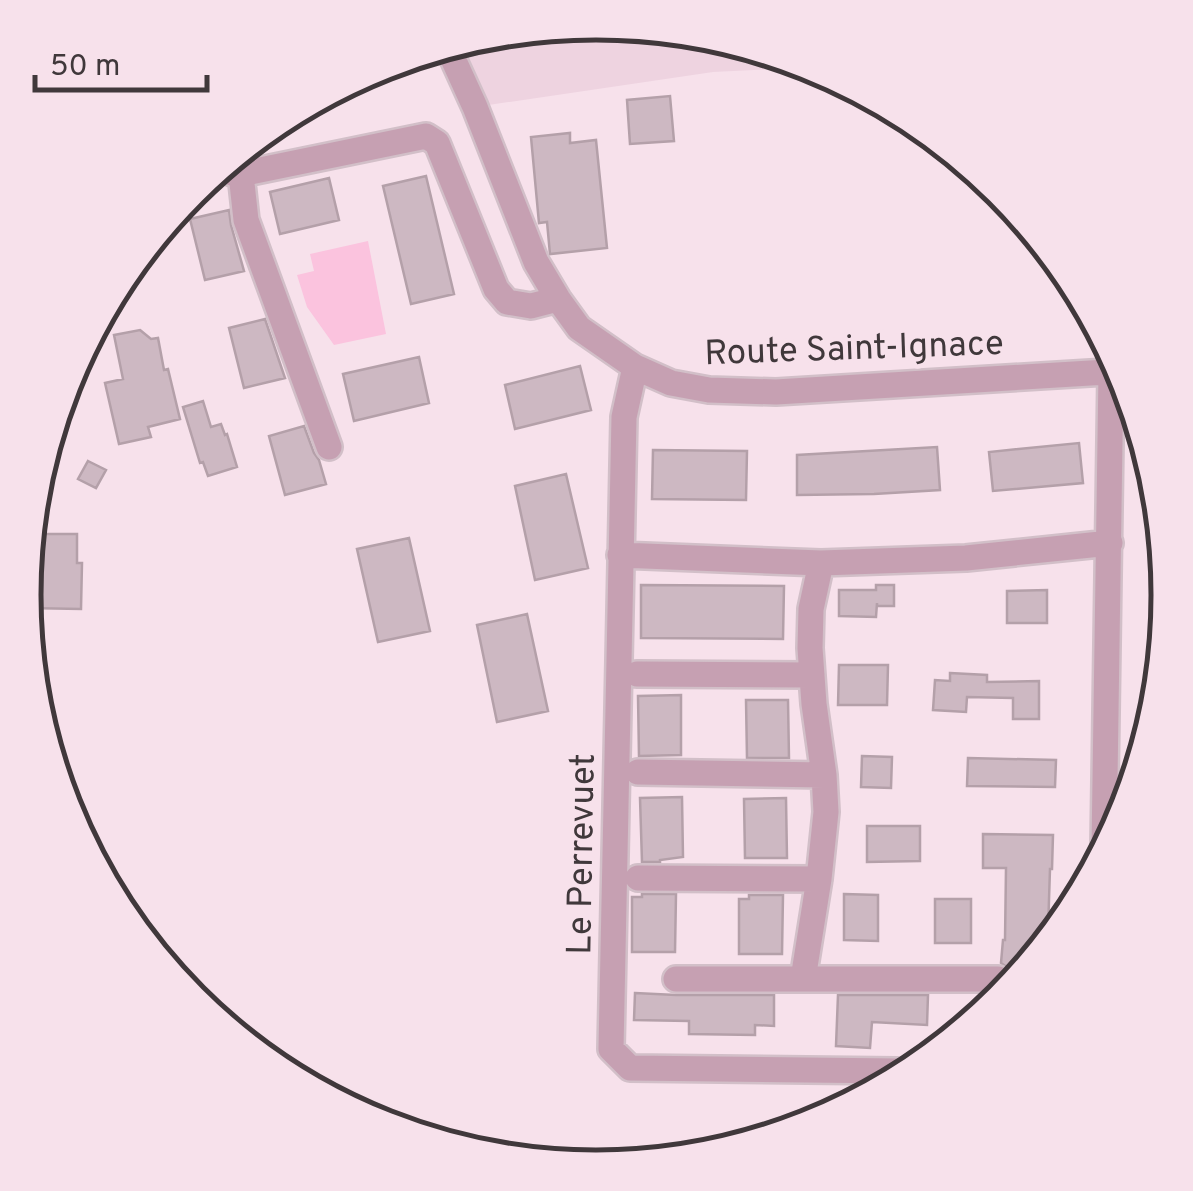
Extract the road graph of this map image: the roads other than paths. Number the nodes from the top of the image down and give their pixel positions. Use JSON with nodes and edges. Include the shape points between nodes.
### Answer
{"nodes":[{"id":1,"x":453,"y":59,"type":"edge"},
{"id":2,"x":240,"y":170,"type":"edge"},
{"id":3,"x":234,"y":175,"type":"edge"},
{"id":4,"x":558,"y":299,"type":"junction"},
{"id":5,"x":635,"y":367,"type":"junction"},
{"id":6,"x":1105,"y":373,"type":"edge"},
{"id":7,"x":1116,"y":398,"type":"edge"},
{"id":8,"x":329,"y":447,"type":"dead end"},
{"id":9,"x":1110,"y":542,"type":"junction"},
{"id":10,"x":620,"y":555,"type":"junction"},
{"id":11,"x":821,"y":563,"type":"junction"},
{"id":12,"x":637,"y":674,"type":"dead end"},
{"id":13,"x":812,"y":675,"type":"junction"},
{"id":14,"x":638,"y":772,"type":"dead end"},
{"id":15,"x":824,"y":775,"type":"junction"},
{"id":16,"x":1105,"y":820,"type":"edge"},
{"id":17,"x":638,"y":878,"type":"dead end"},
{"id":18,"x":819,"y":880,"type":"junction"},
{"id":19,"x":676,"y":979,"type":"dead end"},
{"id":20,"x":803,"y":979,"type":"junction"},
{"id":21,"x":998,"y":979,"type":"dead end"},
{"id":22,"x":884,"y":1071,"type":"edge"}],
"edges":[{"from":1,"to":4,"type":"street","name":"Route Saint-Ignace","via":[[536,262]]},
{"from":2,"to":4,"type":"street","via":[[426,136],[437,142],[506,302],[530,306]]},
{"from":3,"to":8,"type":"street"},
{"from":4,"to":5,"type":"street","name":"Route Saint-Ignace","via":[[579,328]]},
{"from":5,"to":6,"type":"street","name":"Route Saint-Ignace","via":[[670,383],[776,392]]},
{"from":5,"to":10,"type":"street","name":"Le Perrevuet","via":[[624,417]]},
{"from":7,"to":9,"type":"street"},
{"from":9,"to":11,"type":"street","via":[[966,558]]},
{"from":9,"to":16,"type":"street"},
{"from":10,"to":11,"type":"street"},
{"from":10,"to":22,"type":"street","name":"Le Perrevuet","via":[[611,1049],[630,1068]]},
{"from":11,"to":13,"type":"street","via":[[812,610]]},
{"from":12,"to":13,"type":"street"},
{"from":13,"to":15,"type":"street"},
{"from":14,"to":15,"type":"street"},
{"from":15,"to":18,"type":"street"},
{"from":17,"to":18,"type":"street"},
{"from":18,"to":20,"type":"street"},
{"from":19,"to":20,"type":"street"},
{"from":20,"to":21,"type":"street"}]}
